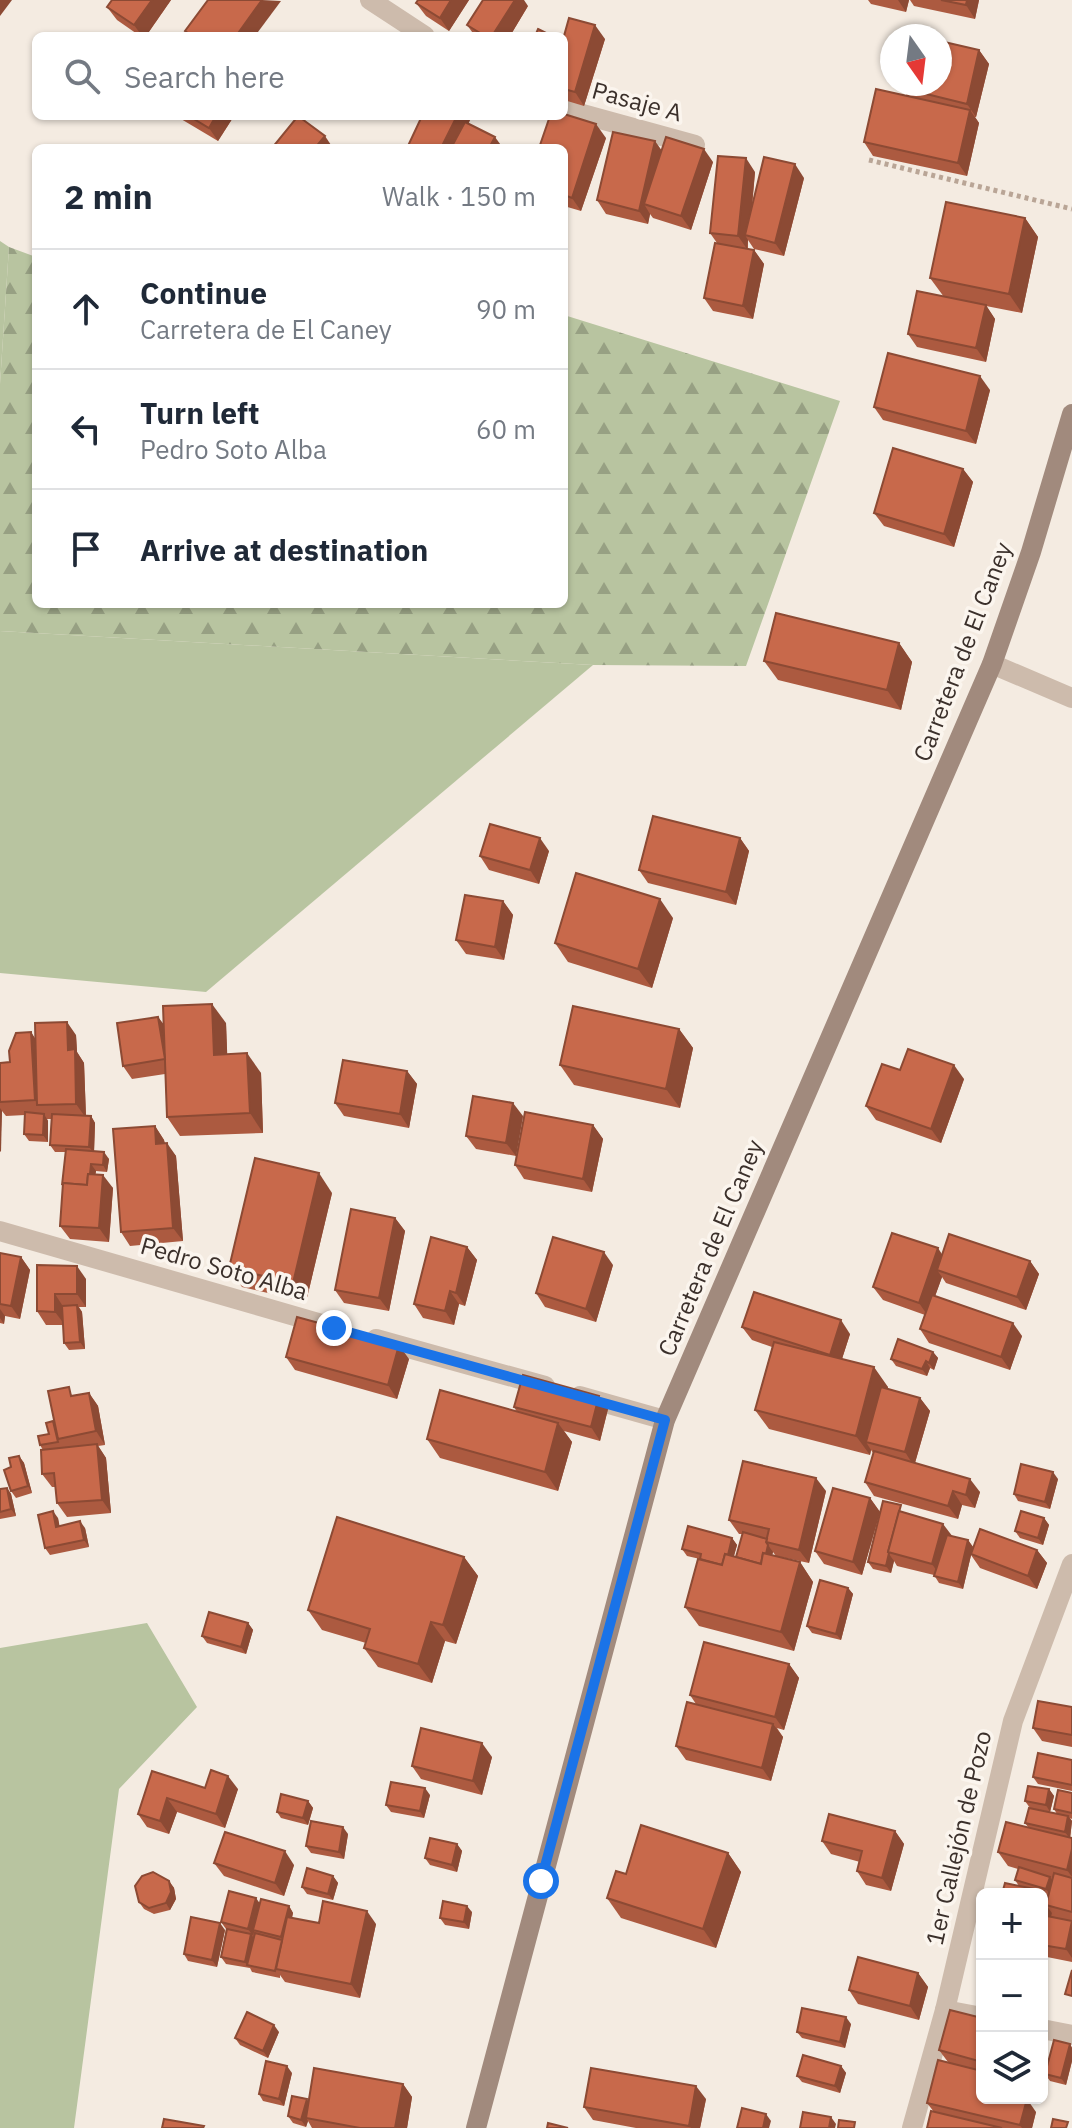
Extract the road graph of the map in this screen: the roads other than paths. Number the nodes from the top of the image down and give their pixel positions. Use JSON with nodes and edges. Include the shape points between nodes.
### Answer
{"nodes":[{"id":1,"x":370,"y":0,"type":"edge"},
{"id":2,"x":419,"y":32,"type":"edge"},
{"id":3,"x":568,"y":110,"type":"edge"},
{"id":4,"x":695,"y":145,"type":"edge"},
{"id":5,"x":1072,"y":414,"type":"edge"},
{"id":6,"x":992,"y":664,"type":"junction"},
{"id":7,"x":1072,"y":698,"type":"edge"},
{"id":8,"x":0,"y":1231,"type":"edge"},
{"id":9,"x":665,"y":1420,"type":"junction"},
{"id":10,"x":1072,"y":1564,"type":"edge"},
{"id":11,"x":945,"y":2010,"type":"junction"},
{"id":12,"x":976,"y":2016,"type":"edge"},
{"id":13,"x":1048,"y":2030,"type":"edge"},
{"id":14,"x":1072,"y":2035,"type":"edge"},
{"id":15,"x":476,"y":2128,"type":"edge"},
{"id":16,"x":912,"y":2128,"type":"edge"}],
"edges":[{"from":1,"to":2,"type":"street"},
{"from":3,"to":4,"type":"street","name":"Pasaje A"},
{"from":5,"to":6,"type":"main road","name":"Carretera de El Caney"},
{"from":6,"to":7,"type":"street"},
{"from":6,"to":9,"type":"main road","name":"Carretera de El Caney"},
{"from":8,"to":9,"type":"street","name":"Pedro Soto Alba"},
{"from":9,"to":15,"type":"main road","name":"Carretera de El Caney"},
{"from":10,"to":11,"type":"street","name":"1er Callejón de Pozo","via":[[1013,1721]]},
{"from":11,"to":12,"type":"street"},
{"from":11,"to":16,"type":"street","name":"1er Callejón de Pozo"},
{"from":13,"to":14,"type":"street"}]}
